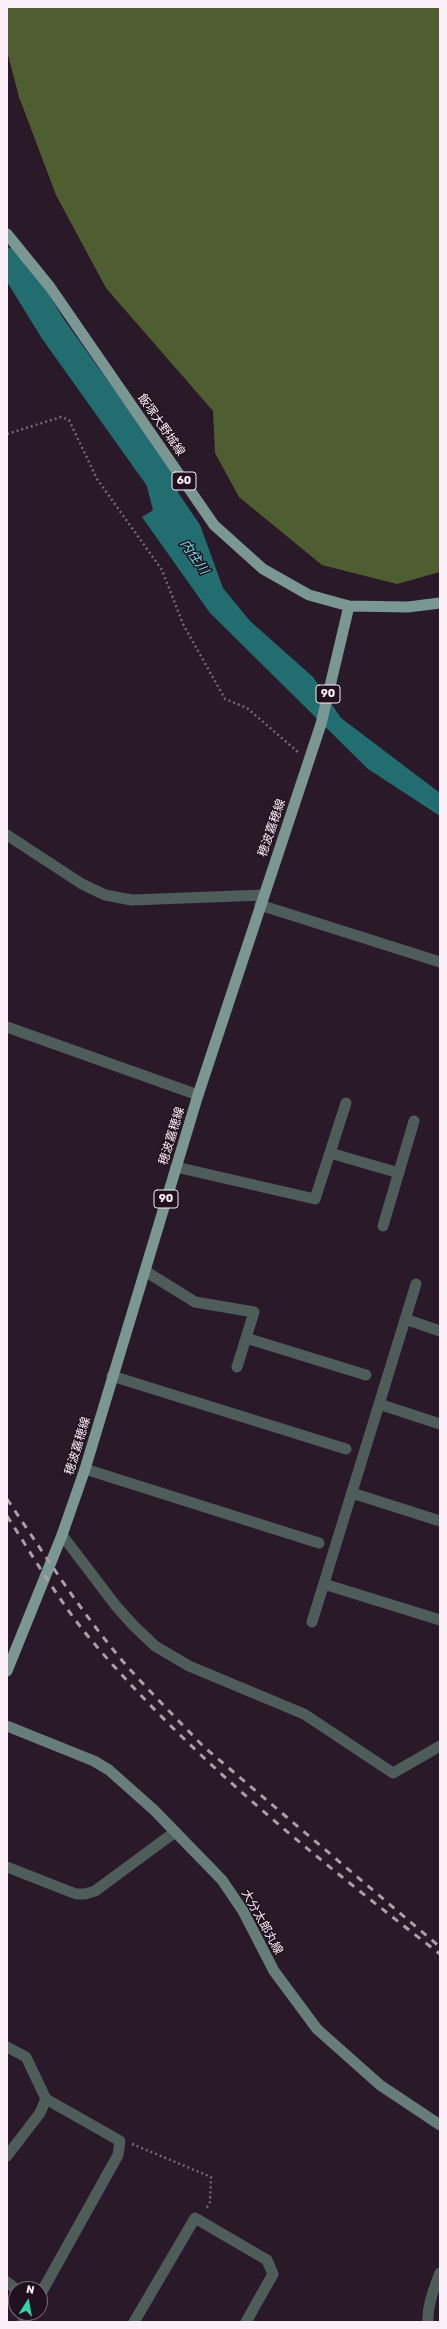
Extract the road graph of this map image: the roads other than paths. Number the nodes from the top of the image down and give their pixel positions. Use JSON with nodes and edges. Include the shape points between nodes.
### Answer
{"nodes":[{"id":1,"x":7,"y":234,"type":"edge"},
{"id":2,"x":440,"y":603,"type":"edge"},
{"id":3,"x":349,"y":606,"type":"junction"},
{"id":4,"x":7,"y":835,"type":"edge"},
{"id":5,"x":262,"y":900,"type":"junction"},
{"id":6,"x":440,"y":962,"type":"edge"},
{"id":7,"x":7,"y":1027,"type":"edge"},
{"id":8,"x":198,"y":1095,"type":"junction"},
{"id":9,"x":346,"y":1103,"type":"dead end"},
{"id":10,"x":414,"y":1121,"type":"dead end"},
{"id":11,"x":330,"y":1153,"type":"junction"},
{"id":12,"x":176,"y":1167,"type":"junction"},
{"id":13,"x":399,"y":1173,"type":"junction"},
{"id":14,"x":382,"y":1226,"type":"dead end"},
{"id":15,"x":145,"y":1271,"type":"junction"},
{"id":16,"x":416,"y":1284,"type":"dead end"},
{"id":17,"x":405,"y":1319,"type":"junction"},
{"id":18,"x":440,"y":1331,"type":"edge"},
{"id":19,"x":246,"y":1338,"type":"junction"},
{"id":20,"x":237,"y":1367,"type":"dead end"},
{"id":21,"x":366,"y":1375,"type":"dead end"},
{"id":22,"x":112,"y":1376,"type":"junction"},
{"id":23,"x":379,"y":1404,"type":"junction"},
{"id":24,"x":440,"y":1424,"type":"edge"},
{"id":25,"x":346,"y":1449,"type":"dead end"},
{"id":26,"x":85,"y":1469,"type":"junction"},
{"id":27,"x":352,"y":1492,"type":"junction"},
{"id":28,"x":440,"y":1521,"type":"edge"},
{"id":29,"x":62,"y":1535,"type":"junction"},
{"id":30,"x":319,"y":1543,"type":"dead end"},
{"id":31,"x":324,"y":1584,"type":"junction"},
{"id":32,"x":440,"y":1620,"type":"edge"},
{"id":33,"x":312,"y":1622,"type":"dead end"},
{"id":34,"x":7,"y":1671,"type":"edge"},
{"id":35,"x":7,"y":1726,"type":"edge"},
{"id":36,"x":440,"y":1746,"type":"edge"},
{"id":37,"x":175,"y":1832,"type":"junction"},
{"id":38,"x":7,"y":1867,"type":"edge"},
{"id":39,"x":7,"y":2047,"type":"edge"},
{"id":40,"x":46,"y":2099,"type":"junction"},
{"id":41,"x":440,"y":2125,"type":"edge"},
{"id":42,"x":7,"y":2156,"type":"edge"},
{"id":43,"x":440,"y":2273,"type":"edge"},
{"id":44,"x":48,"y":2281,"type":"edge"},
{"id":45,"x":134,"y":2322,"type":"edge"},
{"id":46,"x":246,"y":2322,"type":"edge"},
{"id":47,"x":428,"y":2322,"type":"edge"}],
"edges":[{"from":1,"to":3,"type":"main road","name":"飯塚大野城線","number":"60","via":[[50,287],[214,526],[263,569],[309,595]]},
{"from":2,"to":3,"type":"main road","name":"飯塚大野城線","number":"60","via":[[408,607]]},
{"from":3,"to":5,"type":"main road","name":"穂波嘉穂線","number":"90","via":[[321,724]]},
{"from":4,"to":5,"type":"street","via":[[82,884],[105,895],[132,900]]},
{"from":5,"to":6,"type":"street"},
{"from":5,"to":8,"type":"main road","name":"穂波嘉穂線","number":"90"},
{"from":7,"to":8,"type":"street"},
{"from":8,"to":12,"type":"main road","name":"穂波嘉穂線","number":"90"},
{"from":9,"to":11,"type":"street"},
{"from":10,"to":13,"type":"street"},
{"from":11,"to":12,"type":"street","via":[[315,1199]]},
{"from":11,"to":13,"type":"street"},
{"from":12,"to":15,"type":"main road","name":"穂波嘉穂線","number":"90"},
{"from":13,"to":14,"type":"street"},
{"from":15,"to":19,"type":"street","via":[[195,1302],[254,1312]]},
{"from":15,"to":22,"type":"main road","name":"穂波嘉穂線","number":"90"},
{"from":16,"to":17,"type":"street"},
{"from":17,"to":18,"type":"street"},
{"from":17,"to":23,"type":"street"},
{"from":19,"to":20,"type":"street"},
{"from":19,"to":21,"type":"street"},
{"from":22,"to":25,"type":"street"},
{"from":22,"to":26,"type":"main road","name":"穂波嘉穂線","number":"90"},
{"from":23,"to":24,"type":"street"},
{"from":23,"to":27,"type":"street"},
{"from":26,"to":29,"type":"main road","name":"穂波嘉穂線","number":"90"},
{"from":26,"to":30,"type":"street"},
{"from":27,"to":28,"type":"street"},
{"from":27,"to":31,"type":"street"},
{"from":29,"to":34,"type":"main road","name":"穂波嘉穂線","number":"90"},
{"from":29,"to":36,"type":"street","via":[[133,1626],[155,1646],[182,1662],[304,1714],[393,1773]]},
{"from":31,"to":32,"type":"street"},
{"from":31,"to":33,"type":"street"},
{"from":35,"to":37,"type":"main road","name":"大分太郎丸線","via":[[72,1751],[109,1770]]},
{"from":37,"to":38,"type":"street","via":[[95,1891],[85,1894],[76,1894]]},
{"from":37,"to":41,"type":"main road","name":"大分太郎丸線","via":[[222,1880],[243,1911],[274,1971],[317,2029],[380,2085]]},
{"from":39,"to":40,"type":"street","via":[[26,2057]]},
{"from":40,"to":42,"type":"street","via":[[40,2113]]},
{"from":40,"to":44,"type":"street","via":[[120,2141],[118,2155]]},
{"from":43,"to":47,"type":"street","via":[[429,2306]]},
{"from":45,"to":46,"type":"street","via":[[195,2218],[267,2260],[272,2266],[273,2274]]}]}
